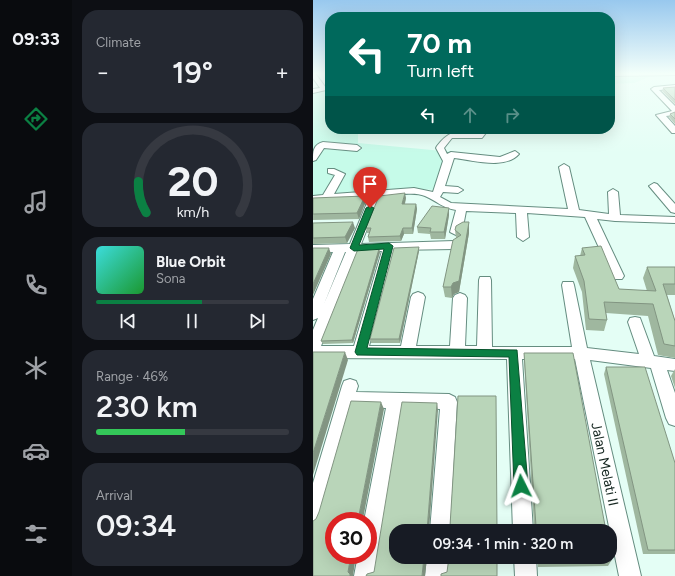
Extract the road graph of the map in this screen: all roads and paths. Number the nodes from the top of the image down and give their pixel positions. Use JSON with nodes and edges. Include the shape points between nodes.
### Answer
{"nodes":[{"id":1,"x":672,"y":104,"type":"edge"},
{"id":2,"x":675,"y":110,"type":"edge"},
{"id":3,"x":675,"y":113,"type":"edge"},
{"id":4,"x":672,"y":124,"type":"edge"},
{"id":5,"x":675,"y":131,"type":"edge"},
{"id":6,"x":455,"y":134,"type":"edge"},
{"id":7,"x":455,"y":134,"type":"edge"},
{"id":8,"x":481,"y":134,"type":"edge"},
{"id":9,"x":357,"y":148,"type":"dead end"},
{"id":10,"x":515,"y":154,"type":"dead end"},
{"id":11,"x":313,"y":158,"type":"edge"},
{"id":12,"x":447,"y":161,"type":"junction"},
{"id":13,"x":564,"y":167,"type":"dead end"},
{"id":14,"x":331,"y":171,"type":"dead end"},
{"id":15,"x":654,"y":186,"type":"dead end"},
{"id":16,"x":458,"y":190,"type":"dead end"},
{"id":17,"x":613,"y":192,"type":"dead end"},
{"id":18,"x":438,"y":193,"type":"junction"},
{"id":19,"x":376,"y":194,"type":"junction"},
{"id":20,"x":313,"y":199,"type":"edge"},
{"id":21,"x":326,"y":199,"type":"junction"},
{"id":22,"x":462,"y":208,"type":"junction"},
{"id":23,"x":521,"y":210,"type":"junction"},
{"id":24,"x":675,"y":210,"type":"edge"},
{"id":25,"x":574,"y":212,"type":"junction"},
{"id":26,"x":590,"y":215,"type":"junction"},
{"id":27,"x":615,"y":218,"type":"junction"},
{"id":28,"x":675,"y":220,"type":"edge"},
{"id":29,"x":350,"y":223,"type":"edge"},
{"id":30,"x":364,"y":223,"type":"junction"},
{"id":31,"x":456,"y":232,"type":"edge"},
{"id":32,"x":523,"y":238,"type":"dead end"},
{"id":33,"x":454,"y":245,"type":"edge"},
{"id":34,"x":389,"y":246,"type":"junction"},
{"id":35,"x":354,"y":248,"type":"junction"},
{"id":36,"x":313,"y":249,"type":"edge"},
{"id":37,"x":340,"y":249,"type":"junction"},
{"id":38,"x":619,"y":276,"type":"dead end"},
{"id":39,"x":485,"y":280,"type":"dead end"},
{"id":40,"x":569,"y":285,"type":"dead end"},
{"id":41,"x":418,"y":297,"type":"dead end"},
{"id":42,"x":460,"y":298,"type":"dead end"},
{"id":43,"x":313,"y":315,"type":"edge"},
{"id":44,"x":635,"y":322,"type":"dead end"},
{"id":45,"x":313,"y":348,"type":"edge"},
{"id":46,"x":408,"y":351,"type":"junction"},
{"id":47,"x":313,"y":352,"type":"edge"},
{"id":48,"x":360,"y":352,"type":"junction"},
{"id":49,"x":457,"y":352,"type":"junction"},
{"id":50,"x":484,"y":352,"type":"junction"},
{"id":51,"x":581,"y":352,"type":"junction"},
{"id":52,"x":514,"y":353,"type":"junction"},
{"id":53,"x":653,"y":363,"type":"junction"},
{"id":54,"x":675,"y":364,"type":"edge"},
{"id":55,"x":396,"y":400,"type":"junction"},
{"id":56,"x":675,"y":418,"type":"edge"},
{"id":57,"x":313,"y":517,"type":"edge"},
{"id":58,"x":441,"y":524,"type":"edge"},
{"id":59,"x":523,"y":524,"type":"edge"},
{"id":60,"x":437,"y":564,"type":"edge"},
{"id":61,"x":525,"y":564,"type":"edge"},
{"id":62,"x":365,"y":576,"type":"edge"},
{"id":63,"x":436,"y":576,"type":"edge"},
{"id":64,"x":526,"y":576,"type":"edge"},
{"id":65,"x":629,"y":576,"type":"edge"}],
"edges":[{"from":1,"to":2,"type":"street"},
{"from":3,"to":4,"type":"street","via":[[661,114]]},
{"from":4,"to":5,"type":"street"},
{"from":6,"to":12,"type":"street","via":[[449,136],[440,148]]},
{"from":7,"to":8,"type":"street"},
{"from":9,"to":11,"type":"street","via":[[323,145]]},
{"from":10,"to":12,"type":"street","via":[[500,160],[453,154]]},
{"from":12,"to":18,"type":"street"},
{"from":13,"to":25,"type":"street"},
{"from":14,"to":21,"type":"street","via":[[340,174]]},
{"from":15,"to":24,"type":"street"},
{"from":16,"to":18,"type":"street"},
{"from":17,"to":27,"type":"street"},
{"from":18,"to":19,"type":"street","via":[[408,191]]},
{"from":18,"to":22,"type":"street","via":[[444,205]]},
{"from":19,"to":21,"type":"street"},
{"from":19,"to":30,"type":"street"},
{"from":20,"to":21,"type":"street"},
{"from":22,"to":23,"type":"street"},
{"from":22,"to":31,"type":"street"},
{"from":23,"to":25,"type":"street"},
{"from":23,"to":32,"type":"street"},
{"from":25,"to":26,"type":"street"},
{"from":26,"to":27,"type":"street"},
{"from":26,"to":38,"type":"street"},
{"from":27,"to":28,"type":"street"},
{"from":29,"to":30,"type":"street"},
{"from":30,"to":35,"type":"street"},
{"from":33,"to":34,"type":"street"},
{"from":34,"to":35,"type":"street"},
{"from":34,"to":48,"type":"street"},
{"from":35,"to":37,"type":"street"},
{"from":35,"to":45,"type":"street"},
{"from":36,"to":37,"type":"street"},
{"from":37,"to":43,"type":"street"},
{"from":39,"to":50,"type":"street"},
{"from":40,"to":51,"type":"street","name":"Jalan Melati II"},
{"from":41,"to":46,"type":"street"},
{"from":42,"to":49,"type":"street"},
{"from":44,"to":53,"type":"street"},
{"from":46,"to":48,"type":"street"},
{"from":46,"to":49,"type":"street"},
{"from":47,"to":48,"type":"street"},
{"from":49,"to":50,"type":"street"},
{"from":50,"to":52,"type":"street"},
{"from":51,"to":52,"type":"street"},
{"from":51,"to":53,"type":"street"},
{"from":51,"to":65,"type":"street","name":"Jalan Melati II"},
{"from":52,"to":59,"type":"street"},
{"from":53,"to":54,"type":"street"},
{"from":53,"to":56,"type":"street"},
{"from":55,"to":57,"type":"street","via":[[348,392]]},
{"from":55,"to":58,"type":"street","via":[[447,401],[450,406]]},
{"from":55,"to":62,"type":"street"},
{"from":60,"to":63,"type":"street"},
{"from":61,"to":64,"type":"street"}]}
